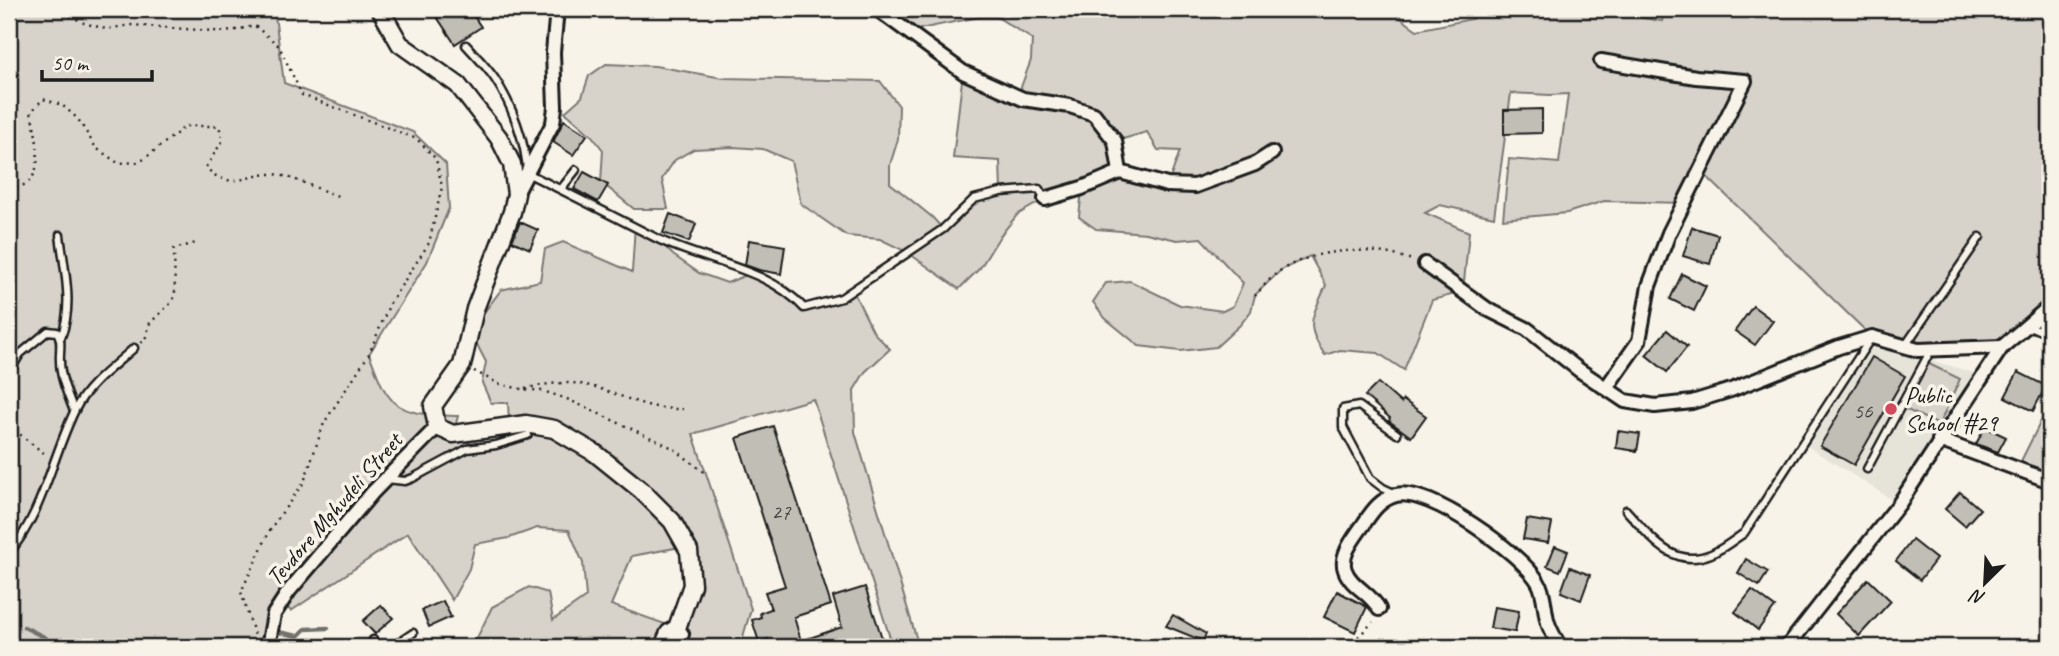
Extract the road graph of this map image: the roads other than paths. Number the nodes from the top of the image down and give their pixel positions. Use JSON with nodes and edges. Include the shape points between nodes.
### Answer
{"nodes":[{"id":1,"x":380,"y":9,"type":"edge"},
{"id":2,"x":557,"y":9,"type":"edge"},
{"id":3,"x":877,"y":9,"type":"edge"},
{"id":4,"x":466,"y":46,"type":"dead end"},
{"id":5,"x":1601,"y":61,"type":"dead end"},
{"id":6,"x":1272,"y":153,"type":"dead end"},
{"id":7,"x":576,"y":170,"type":"dead end"},
{"id":8,"x":1120,"y":172,"type":"junction"},
{"id":9,"x":527,"y":173,"type":"junction"},
{"id":10,"x":561,"y":189,"type":"junction"},
{"id":11,"x":516,"y":194,"type":"junction"},
{"id":12,"x":1045,"y":199,"type":"joint"},
{"id":13,"x":60,"y":235,"type":"dead end"},
{"id":14,"x":1980,"y":237,"type":"dead end"},
{"id":15,"x":1425,"y":264,"type":"road end"},
{"id":16,"x":2050,"y":306,"type":"edge"},
{"id":17,"x":2029,"y":326,"type":"junction"},
{"id":18,"x":2050,"y":335,"type":"edge"},
{"id":19,"x":61,"y":337,"type":"junction"},
{"id":20,"x":1872,"y":337,"type":"junction"},
{"id":21,"x":1905,"y":346,"type":"junction"},
{"id":22,"x":2002,"y":347,"type":"junction"},
{"id":23,"x":134,"y":348,"type":"road end"},
{"id":24,"x":1932,"y":349,"type":"junction"},
{"id":25,"x":9,"y":373,"type":"edge"},
{"id":26,"x":1606,"y":388,"type":"junction"},
{"id":27,"x":74,"y":411,"type":"junction"},
{"id":28,"x":438,"y":426,"type":"junction"},
{"id":29,"x":1397,"y":434,"type":"dead end"},
{"id":30,"x":528,"y":435,"type":"dead end"},
{"id":31,"x":1939,"y":439,"type":"junction"},
{"id":32,"x":1867,"y":469,"type":"dead end"},
{"id":33,"x":386,"y":479,"type":"junction"},
{"id":34,"x":2050,"y":481,"type":"edge"},
{"id":35,"x":1398,"y":494,"type":"junction"},
{"id":36,"x":1626,"y":510,"type":"dead end"},
{"id":37,"x":9,"y":553,"type":"edge"},
{"id":38,"x":1379,"y":609,"type":"road end"},
{"id":39,"x":677,"y":628,"type":"junction"},
{"id":40,"x":413,"y":633,"type":"dead end"},
{"id":41,"x":270,"y":636,"type":"edge"},
{"id":42,"x":392,"y":647,"type":"edge"},
{"id":43,"x":663,"y":647,"type":"edge"},
{"id":44,"x":677,"y":647,"type":"edge"},
{"id":45,"x":1560,"y":647,"type":"edge"},
{"id":46,"x":1787,"y":647,"type":"edge"}],
"edges":[{"from":1,"to":11,"type":"street","name":"Tevdore Mghvdeli Street","via":[[400,44],[458,85],[499,138],[512,164]]},
{"from":2,"to":9,"type":"street","via":[[553,123]]},
{"from":3,"to":8,"type":"street","via":[[963,72],[1023,99],[1094,114],[1115,141]]},
{"from":4,"to":9,"type":"lane","via":[[504,94],[526,156]]},
{"from":5,"to":26,"type":"street","via":[[1696,78],[1745,81],[1669,233],[1649,286],[1639,341]]},
{"from":6,"to":8,"type":"street","via":[[1195,186],[1167,185]]},
{"from":7,"to":10,"type":"lane"},
{"from":8,"to":12,"type":"street"},
{"from":9,"to":10,"type":"lane"},
{"from":9,"to":11,"type":"street"},
{"from":10,"to":12,"type":"lane","via":[[657,238],[791,293],[804,308],[841,298],[927,241],[974,199],[1029,188],[1039,189]]},
{"from":11,"to":28,"type":"street","name":"Tevdore Mghvdeli Street","via":[[475,309],[462,365],[433,406]]},
{"from":13,"to":19,"type":"lane","via":[[68,311]]},
{"from":14,"to":21,"type":"lane"},
{"from":15,"to":26,"type":"street","via":[[1487,309],[1527,329]]},
{"from":16,"to":17,"type":"street"},
{"from":17,"to":18,"type":"lane"},
{"from":17,"to":22,"type":"street"},
{"from":19,"to":25,"type":"lane","via":[[48,331],[20,354]]},
{"from":19,"to":27,"type":"lane","via":[[60,363]]},
{"from":20,"to":21,"type":"street"},
{"from":20,"to":26,"type":"street","via":[[1692,402],[1655,406],[1625,401]]},
{"from":20,"to":36,"type":"lane","via":[[1744,534],[1712,554],[1694,559],[1675,556]]},
{"from":21,"to":24,"type":"street"},
{"from":22,"to":24,"type":"street"},
{"from":22,"to":31,"type":"street"},
{"from":23,"to":27,"type":"lane","via":[[93,385]]},
{"from":24,"to":32,"type":"lane"},
{"from":27,"to":37,"type":"lane","via":[[22,537]]},
{"from":28,"to":33,"type":"street","name":"Tevdore Mghvdeli Street"},
{"from":28,"to":39,"type":"street","name":"Tevdore Mghvdeli Street","via":[[453,434],[526,424],[554,429],[595,453],[641,491],[672,521],[689,551],[692,585]]},
{"from":29,"to":35,"type":"lane","via":[[1359,407],[1343,409],[1343,427],[1370,478]]},
{"from":30,"to":33,"type":"lane","via":[[467,449],[405,481]]},
{"from":31,"to":34,"type":"street"},
{"from":31,"to":46,"type":"street","via":[[1899,504]]},
{"from":33,"to":41,"type":"street","name":"Tevdore Mghvdeli Street","via":[[289,591],[274,614]]},
{"from":35,"to":38,"type":"street","via":[[1376,506],[1345,555],[1344,569]]},
{"from":35,"to":45,"type":"street","via":[[1423,499],[1474,523],[1518,559],[1539,583],[1549,625]]},
{"from":39,"to":43,"type":"street","name":"Tevdore Mghvdeli Street"},
{"from":39,"to":44,"type":"street","name":"Tevdore Mghvdeli Street","via":[[682,635]]},
{"from":40,"to":42,"type":"lane"}]}
